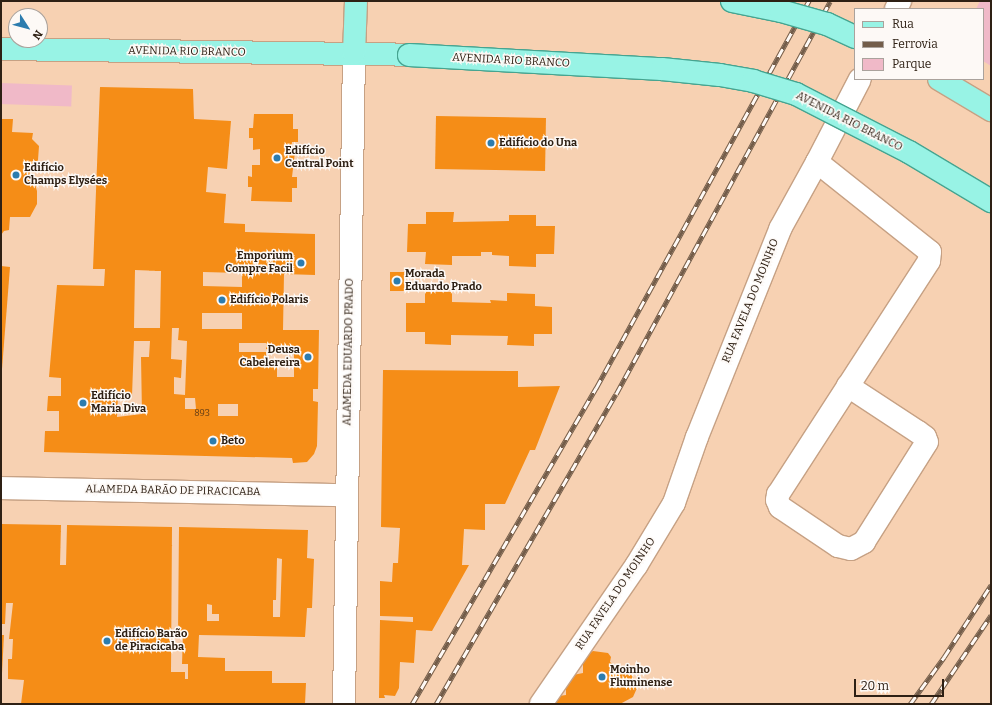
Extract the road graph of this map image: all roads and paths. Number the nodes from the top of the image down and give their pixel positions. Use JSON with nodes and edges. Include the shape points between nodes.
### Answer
{"nodes":[{"id":1,"x":356,"y":1,"type":"edge"},
{"id":2,"x":732,"y":1,"type":"edge"},
{"id":3,"x":854,"y":37,"type":"edge"},
{"id":4,"x":1,"y":49,"type":"edge"},
{"id":5,"x":354,"y":54,"type":"junction"},
{"id":6,"x":859,"y":80,"type":"edge"},
{"id":7,"x":941,"y":80,"type":"edge"},
{"id":8,"x":991,"y":110,"type":"edge"},
{"id":9,"x":817,"y":162,"type":"junction"},
{"id":10,"x":991,"y":201,"type":"edge"},
{"id":11,"x":848,"y":386,"type":"junction"},
{"id":12,"x":1,"y":488,"type":"edge"},
{"id":13,"x":346,"y":495,"type":"junction"},
{"id":14,"x":344,"y":704,"type":"edge"},
{"id":15,"x":541,"y":704,"type":"edge"}],
"edges":[{"from":1,"to":5,"type":"main road","name":"ALAMEDA EDUARDO PRADO"},
{"from":2,"to":3,"type":"main road","bridge":true,"via":[[794,14],[827,24]]},
{"from":4,"to":5,"type":"main road","name":"AVENIDA RIO BRANCO"},
{"from":5,"to":10,"type":"main road","name":"AVENIDA RIO BRANCO","bridge":true,"via":[[662,69],[720,75],[753,82],[796,94],[909,152]]},
{"from":5,"to":13,"type":"street","name":"ALAMEDA EDUARDO PRADO"},
{"from":6,"to":9,"type":"street","name":"RUA FAVELA DO MOINHO"},
{"from":7,"to":8,"type":"main road"},
{"from":9,"to":11,"type":"street","via":[[930,252],[929,261]]},
{"from":9,"to":15,"type":"street","name":"RUA FAVELA DO MOINHO","via":[[780,229],[697,437],[674,503],[636,566]]},
{"from":11,"to":11,"type":"street","via":[[777,500],[780,506],[838,546],[851,549],[864,542],[927,442],[918,432]]},
{"from":12,"to":13,"type":"street","name":"ALAMEDA BARÃO DE PIRACICABA"},
{"from":13,"to":14,"type":"street","name":"ALAMEDA EDUARDO PRADO"}]}
